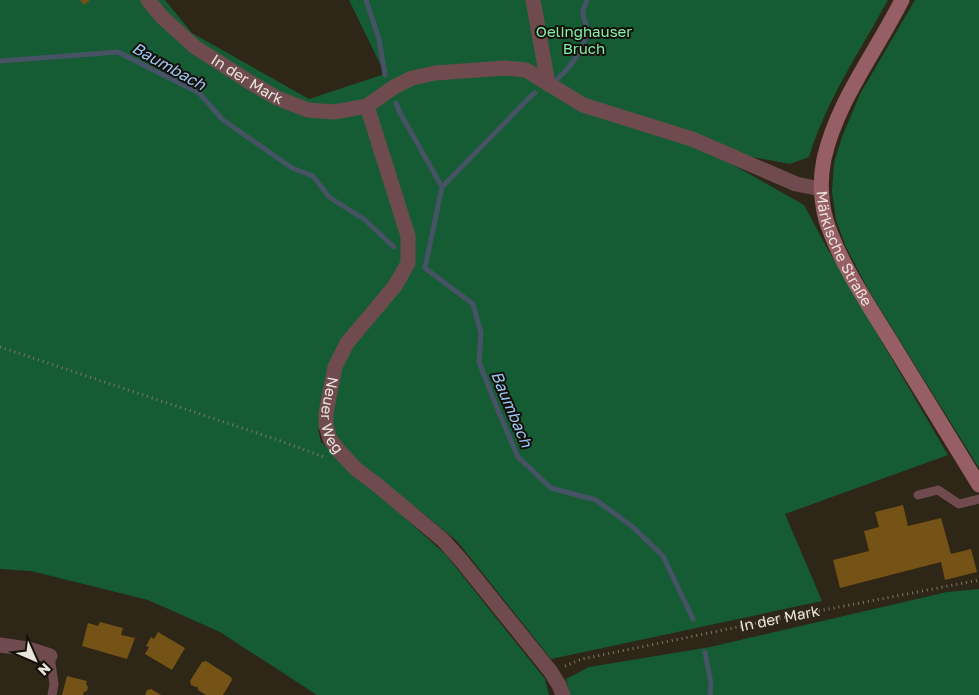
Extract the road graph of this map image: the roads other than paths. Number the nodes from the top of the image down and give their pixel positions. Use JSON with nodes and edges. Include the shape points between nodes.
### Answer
{"nodes":[{"id":1,"x":148,"y":0,"type":"edge"},
{"id":2,"x":532,"y":0,"type":"edge"},
{"id":3,"x":902,"y":0,"type":"edge"},
{"id":4,"x":548,"y":84,"type":"junction"},
{"id":5,"x":367,"y":106,"type":"junction"},
{"id":6,"x":821,"y":189,"type":"junction"},
{"id":7,"x":979,"y":486,"type":"edge"},
{"id":8,"x":918,"y":495,"type":"dead end"},
{"id":9,"x":979,"y":499,"type":"edge"},
{"id":10,"x":0,"y":646,"type":"edge"},
{"id":11,"x":50,"y":656,"type":"joint"},
{"id":12,"x":52,"y":695,"type":"edge"},
{"id":13,"x":562,"y":695,"type":"edge"}],
"edges":[{"from":1,"to":5,"type":"street","name":"In der Mark","via":[[195,47],[277,98],[308,110],[334,112]]},
{"from":2,"to":4,"type":"street"},
{"from":3,"to":6,"type":"main road","name":"Märkische Straße","via":[[855,82],[831,136]]},
{"from":4,"to":5,"type":"street","via":[[526,70],[505,68],[435,73],[412,78]]},
{"from":4,"to":6,"type":"street","via":[[583,105],[692,138],[796,184]]},
{"from":5,"to":13,"type":"street","name":"Neuer Weg","via":[[408,236],[408,263],[395,286],[347,343],[335,367],[326,413],[330,439],[356,468],[443,540],[551,672]]},
{"from":6,"to":7,"type":"main road","name":"Märkische Straße","via":[[834,243],[854,281]]},
{"from":8,"to":9,"type":"lane","via":[[938,490],[959,504]]},
{"from":10,"to":11,"type":"street","via":[[28,649]]},
{"from":11,"to":12,"type":"lane","via":[[54,684]]}]}
